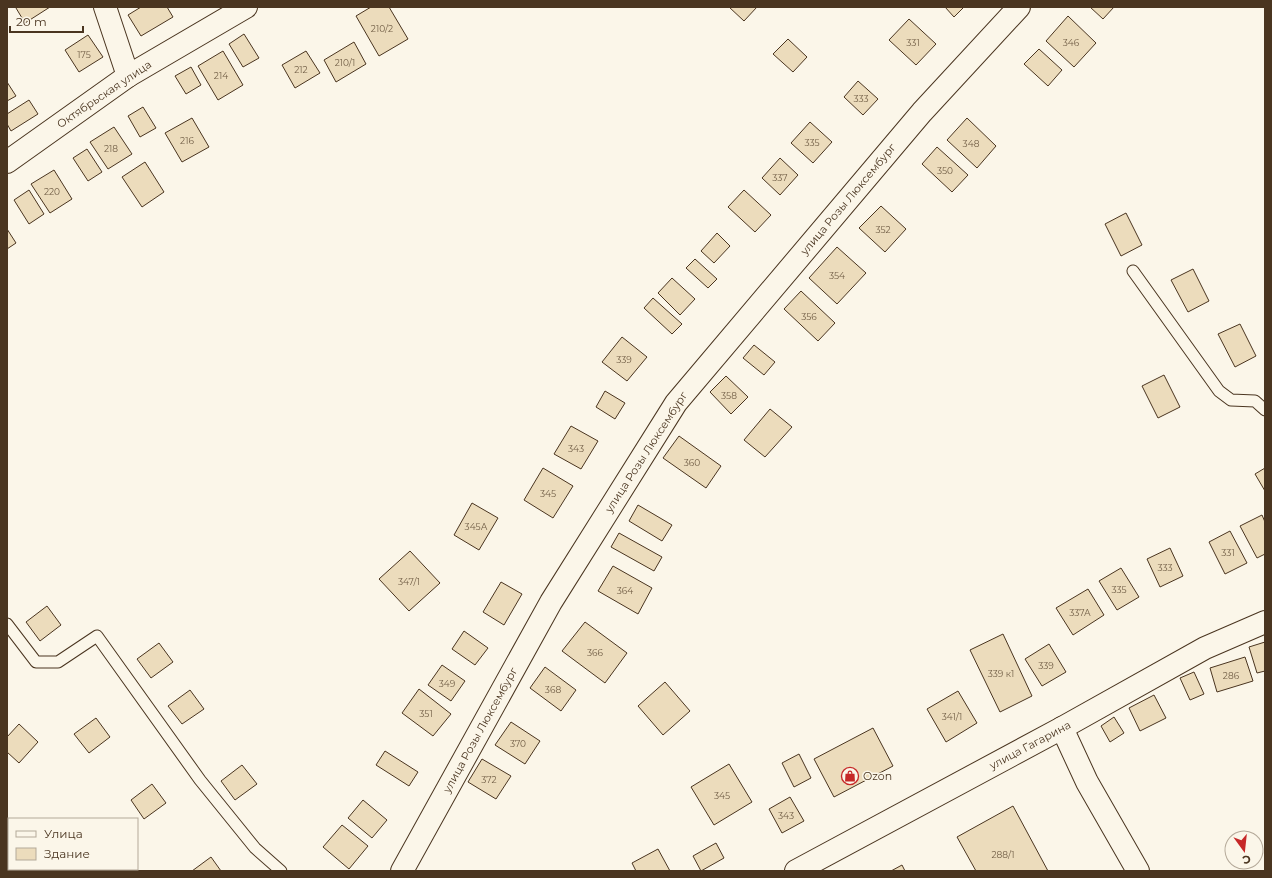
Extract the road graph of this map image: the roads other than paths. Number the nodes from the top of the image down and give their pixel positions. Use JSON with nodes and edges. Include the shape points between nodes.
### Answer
{"nodes":[{"id":1,"x":105,"y":7,"type":"edge"},
{"id":2,"x":246,"y":7,"type":"edge"},
{"id":3,"x":1019,"y":7,"type":"edge"},
{"id":4,"x":128,"y":76,"type":"junction"},
{"id":5,"x":7,"y":162,"type":"edge"},
{"id":6,"x":1133,"y":271,"type":"dead end"},
{"id":7,"x":1265,"y":410,"type":"edge"},
{"id":8,"x":1265,"y":622,"type":"edge"},
{"id":9,"x":7,"y":624,"type":"edge"},
{"id":10,"x":1062,"y":728,"type":"junction"},
{"id":11,"x":281,"y":871,"type":"edge"},
{"id":12,"x":402,"y":871,"type":"edge"},
{"id":13,"x":796,"y":871,"type":"edge"},
{"id":14,"x":1138,"y":871,"type":"edge"}],
"edges":[{"from":1,"to":4,"type":"street"},
{"from":2,"to":4,"type":"street","name":"Октябрьская улица"},
{"from":3,"to":12,"type":"street","name":"улица Розы Люксембург","via":[[922,112],[676,402],[551,602]]},
{"from":4,"to":5,"type":"street","name":"Октябрьская улица"},
{"from":6,"to":7,"type":"lane","via":[[1219,390],[1231,400],[1255,401]]},
{"from":8,"to":10,"type":"street","name":"улица Гагарина","via":[[1205,648]]},
{"from":9,"to":11,"type":"lane","via":[[36,662],[58,662],[97,636],[200,780],[255,848]]},
{"from":10,"to":13,"type":"street","name":"улица Гагарина"},
{"from":10,"to":14,"type":"street","via":[[1087,782]]}]}
